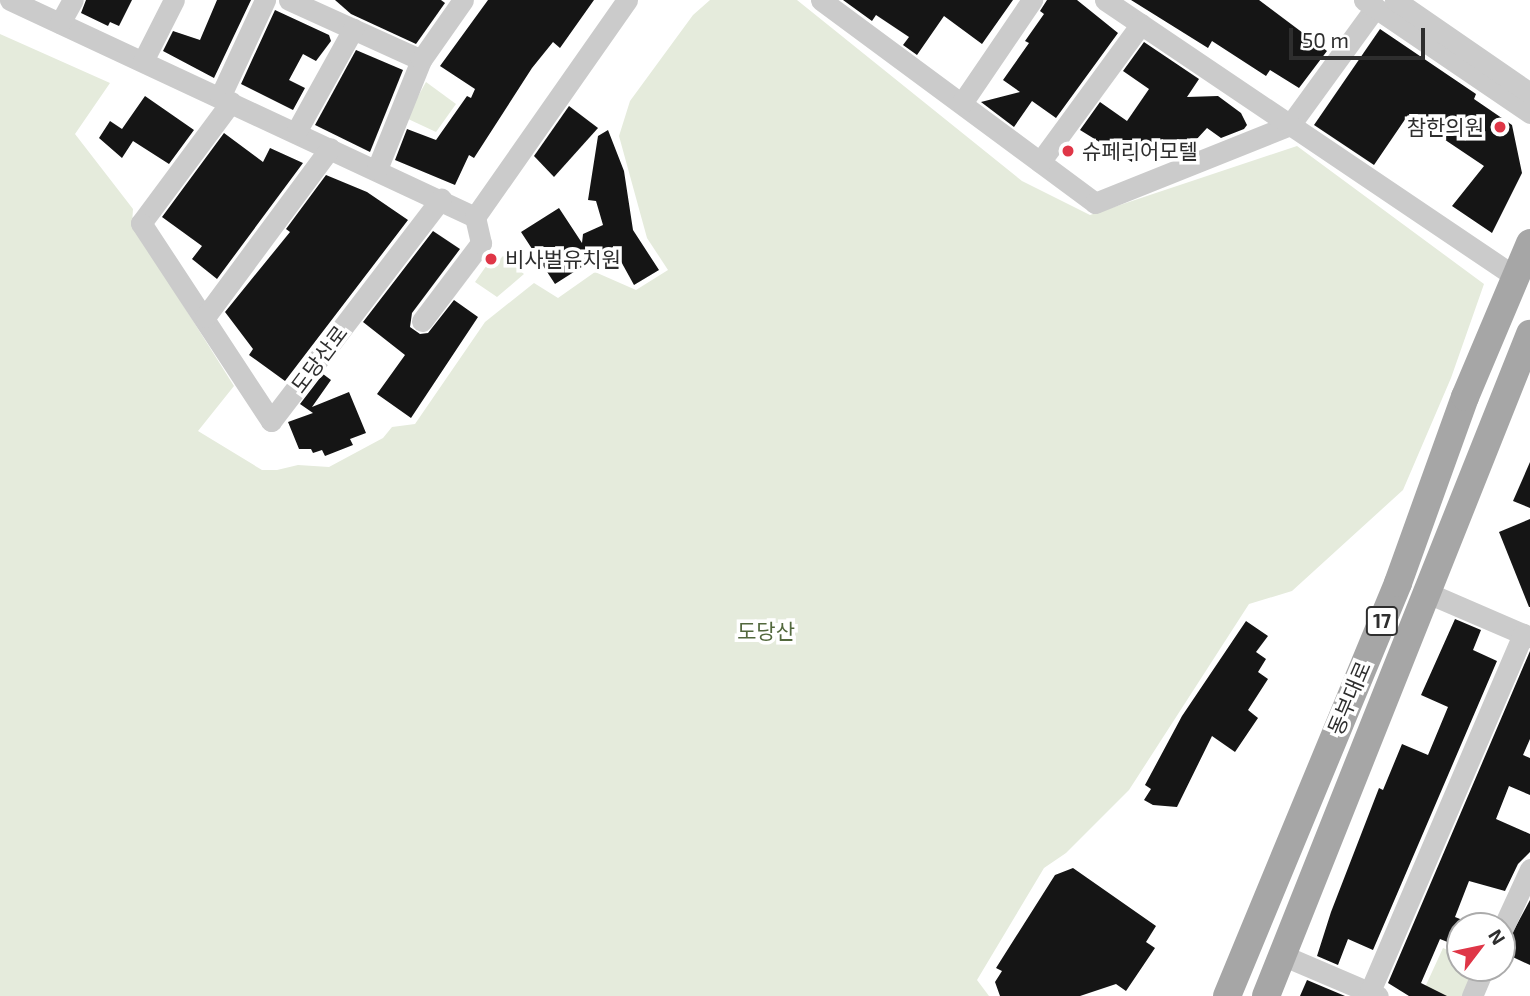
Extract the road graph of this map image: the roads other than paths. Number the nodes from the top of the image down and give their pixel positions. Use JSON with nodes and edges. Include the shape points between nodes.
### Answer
{"nodes":[{"id":1,"x":10,"y":0,"type":"edge"},
{"id":2,"x":73,"y":0,"type":"edge"},
{"id":3,"x":174,"y":0,"type":"edge"},
{"id":4,"x":265,"y":0,"type":"edge"},
{"id":5,"x":289,"y":0,"type":"edge"},
{"id":6,"x":463,"y":0,"type":"edge"},
{"id":7,"x":627,"y":0,"type":"edge"},
{"id":8,"x":821,"y":0,"type":"edge"},
{"id":9,"x":1032,"y":0,"type":"edge"},
{"id":10,"x":1105,"y":0,"type":"edge"},
{"id":11,"x":1395,"y":0,"type":"edge"},
{"id":12,"x":1369,"y":4,"type":"edge"},
{"id":13,"x":327,"y":7,"type":"edge"},
{"id":14,"x":60,"y":23,"type":"junction"},
{"id":15,"x":1141,"y":24,"type":"junction"},
{"id":16,"x":353,"y":29,"type":"junction"},
{"id":17,"x":1409,"y":32,"type":"junction"},
{"id":18,"x":1444,"y":34,"type":"junction"},
{"id":19,"x":421,"y":60,"type":"junction"},
{"id":20,"x":143,"y":61,"type":"junction"},
{"id":21,"x":1462,"y":70,"type":"junction"},
{"id":22,"x":1530,"y":93,"type":"edge"},
{"id":23,"x":225,"y":99,"type":"junction"},
{"id":24,"x":962,"y":103,"type":"junction"},
{"id":25,"x":1530,"y":113,"type":"edge"},
{"id":26,"x":1290,"y":125,"type":"junction"},
{"id":27,"x":296,"y":132,"type":"junction"},
{"id":28,"x":330,"y":148,"type":"junction"},
{"id":29,"x":1040,"y":162,"type":"junction"},
{"id":30,"x":377,"y":169,"type":"junction"},
{"id":31,"x":441,"y":199,"type":"junction"},
{"id":32,"x":475,"y":217,"type":"junction"},
{"id":33,"x":1530,"y":243,"type":"edge"},
{"id":34,"x":1513,"y":275,"type":"junction"},
{"id":35,"x":205,"y":317,"type":"junction"},
{"id":36,"x":422,"y":321,"type":"dead end"},
{"id":37,"x":1530,"y":334,"type":"edge"},
{"id":38,"x":1430,"y":594,"type":"junction"},
{"id":39,"x":1527,"y":635,"type":"edge"},
{"id":40,"x":1530,"y":869,"type":"edge"},
{"id":41,"x":1510,"y":912,"type":"edge"},
{"id":42,"x":1282,"y":955,"type":"junction"},
{"id":43,"x":1372,"y":995,"type":"edge"},
{"id":44,"x":1227,"y":996,"type":"edge"},
{"id":45,"x":1266,"y":996,"type":"edge"}],
"edges":[{"from":1,"to":14,"type":"street"},
{"from":2,"to":14,"type":"street"},
{"from":3,"to":20,"type":"street"},
{"from":4,"to":23,"type":"street","name":"도당산로"},
{"from":5,"to":13,"type":"street"},
{"from":6,"to":19,"type":"street"},
{"from":7,"to":32,"type":"street"},
{"from":8,"to":24,"type":"street"},
{"from":9,"to":24,"type":"street"},
{"from":10,"to":15,"type":"street"},
{"from":11,"to":18,"type":"street"},
{"from":12,"to":17,"type":"street"},
{"from":12,"to":26,"type":"street"},
{"from":13,"to":16,"type":"street"},
{"from":14,"to":20,"type":"street"},
{"from":15,"to":26,"type":"street"},
{"from":15,"to":29,"type":"street"},
{"from":16,"to":19,"type":"street"},
{"from":16,"to":27,"type":"street"},
{"from":17,"to":18,"type":"street"},
{"from":17,"to":21,"type":"street"},
{"from":18,"to":21,"type":"street"},
{"from":18,"to":22,"type":"street"},
{"from":19,"to":30,"type":"street"},
{"from":20,"to":23,"type":"street"},
{"from":21,"to":25,"type":"street"},
{"from":23,"to":27,"type":"street"},
{"from":23,"to":35,"type":"street","name":"도당산로","via":[[141,223]]},
{"from":24,"to":29,"type":"street"},
{"from":26,"to":29,"type":"street","via":[[1095,204]]},
{"from":26,"to":34,"type":"street"},
{"from":27,"to":28,"type":"street"},
{"from":28,"to":30,"type":"street"},
{"from":28,"to":35,"type":"street"},
{"from":30,"to":31,"type":"street"},
{"from":31,"to":32,"type":"street"},
{"from":31,"to":35,"type":"street","name":"도당산로","via":[[271,421]]},
{"from":32,"to":36,"type":"street","via":[[481,243]]},
{"from":33,"to":34,"type":"main road","name":"동부대로","number":"17"},
{"from":34,"to":44,"type":"main road","name":"동부대로","number":"17","via":[[1398,583]]},
{"from":37,"to":38,"type":"main road","name":"동부대로","number":"17"},
{"from":38,"to":39,"type":"street"},
{"from":38,"to":42,"type":"main road","name":"동부대로","number":"17"},
{"from":39,"to":43,"type":"street"},
{"from":40,"to":41,"type":"street"},
{"from":42,"to":43,"type":"street"},
{"from":42,"to":45,"type":"main road","name":"동부대로","number":"17"}]}
